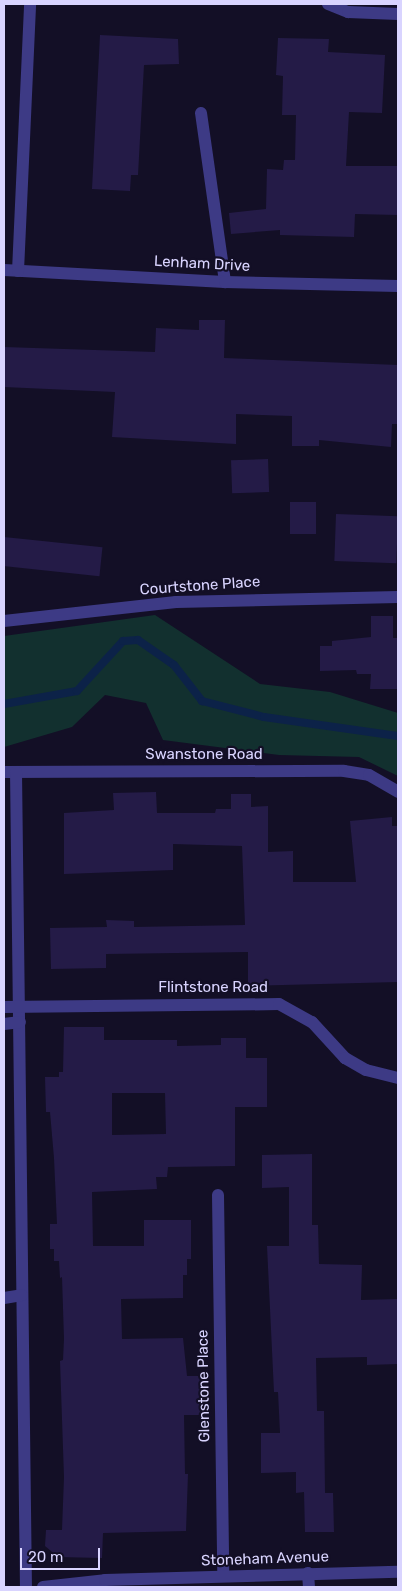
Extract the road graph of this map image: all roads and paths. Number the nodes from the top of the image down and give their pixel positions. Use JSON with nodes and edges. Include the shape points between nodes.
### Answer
{"nodes":[{"id":1,"x":30,"y":4,"type":"edge"},
{"id":2,"x":328,"y":4,"type":"edge"},
{"id":3,"x":398,"y":14,"type":"edge"},
{"id":4,"x":201,"y":113,"type":"dead end"},
{"id":5,"x":4,"y":270,"type":"edge"},
{"id":6,"x":18,"y":271,"type":"junction"},
{"id":7,"x":225,"y":282,"type":"junction"},
{"id":8,"x":398,"y":286,"type":"edge"},
{"id":9,"x":398,"y":597,"type":"edge"},
{"id":10,"x":4,"y":622,"type":"edge"},
{"id":11,"x":10,"y":772,"type":"edge"},
{"id":12,"x":398,"y":792,"type":"edge"},
{"id":13,"x":20,"y":1006,"type":"junction"},
{"id":14,"x":4,"y":1007,"type":"edge"},
{"id":15,"x":20,"y":1022,"type":"junction"},
{"id":16,"x":4,"y":1024,"type":"edge"},
{"id":17,"x":398,"y":1078,"type":"edge"},
{"id":18,"x":218,"y":1195,"type":"dead end"},
{"id":19,"x":22,"y":1295,"type":"junction"},
{"id":20,"x":4,"y":1298,"type":"edge"},
{"id":21,"x":398,"y":1572,"type":"edge"},
{"id":22,"x":308,"y":1573,"type":"junction"},
{"id":23,"x":223,"y":1576,"type":"junction"},
{"id":24,"x":26,"y":1587,"type":"edge"},
{"id":25,"x":43,"y":1587,"type":"edge"},
{"id":26,"x":309,"y":1587,"type":"edge"}],
"edges":[{"from":1,"to":6,"type":"street"},
{"from":2,"to":3,"type":"street","via":[[348,12]]},
{"from":4,"to":7,"type":"street"},
{"from":5,"to":6,"type":"street","name":"Lenham Drive"},
{"from":6,"to":7,"type":"street","name":"Lenham Drive"},
{"from":7,"to":8,"type":"street","name":"Lenham Drive"},
{"from":9,"to":10,"type":"street","name":"Courtstone Place","via":[[176,602]]},
{"from":11,"to":12,"type":"street","name":"Swanstone Road","via":[[344,771],[369,775]]},
{"from":11,"to":13,"type":"street"},
{"from":13,"to":14,"type":"street","name":"Flintstone Road"},
{"from":13,"to":15,"type":"street"},
{"from":13,"to":17,"type":"street","name":"Flintstone Road","via":[[279,1004],[312,1022],[345,1058],[366,1070]]},
{"from":15,"to":16,"type":"street"},
{"from":15,"to":19,"type":"street"},
{"from":18,"to":23,"type":"street","name":"Glenstone Place"},
{"from":19,"to":20,"type":"street"},
{"from":19,"to":24,"type":"street"},
{"from":21,"to":22,"type":"street","name":"Stoneham Avenue"},
{"from":22,"to":23,"type":"street","name":"Stoneham Avenue"},
{"from":22,"to":26,"type":"street"},
{"from":23,"to":25,"type":"street","name":"Stoneham Avenue","via":[[105,1580]]}]}
